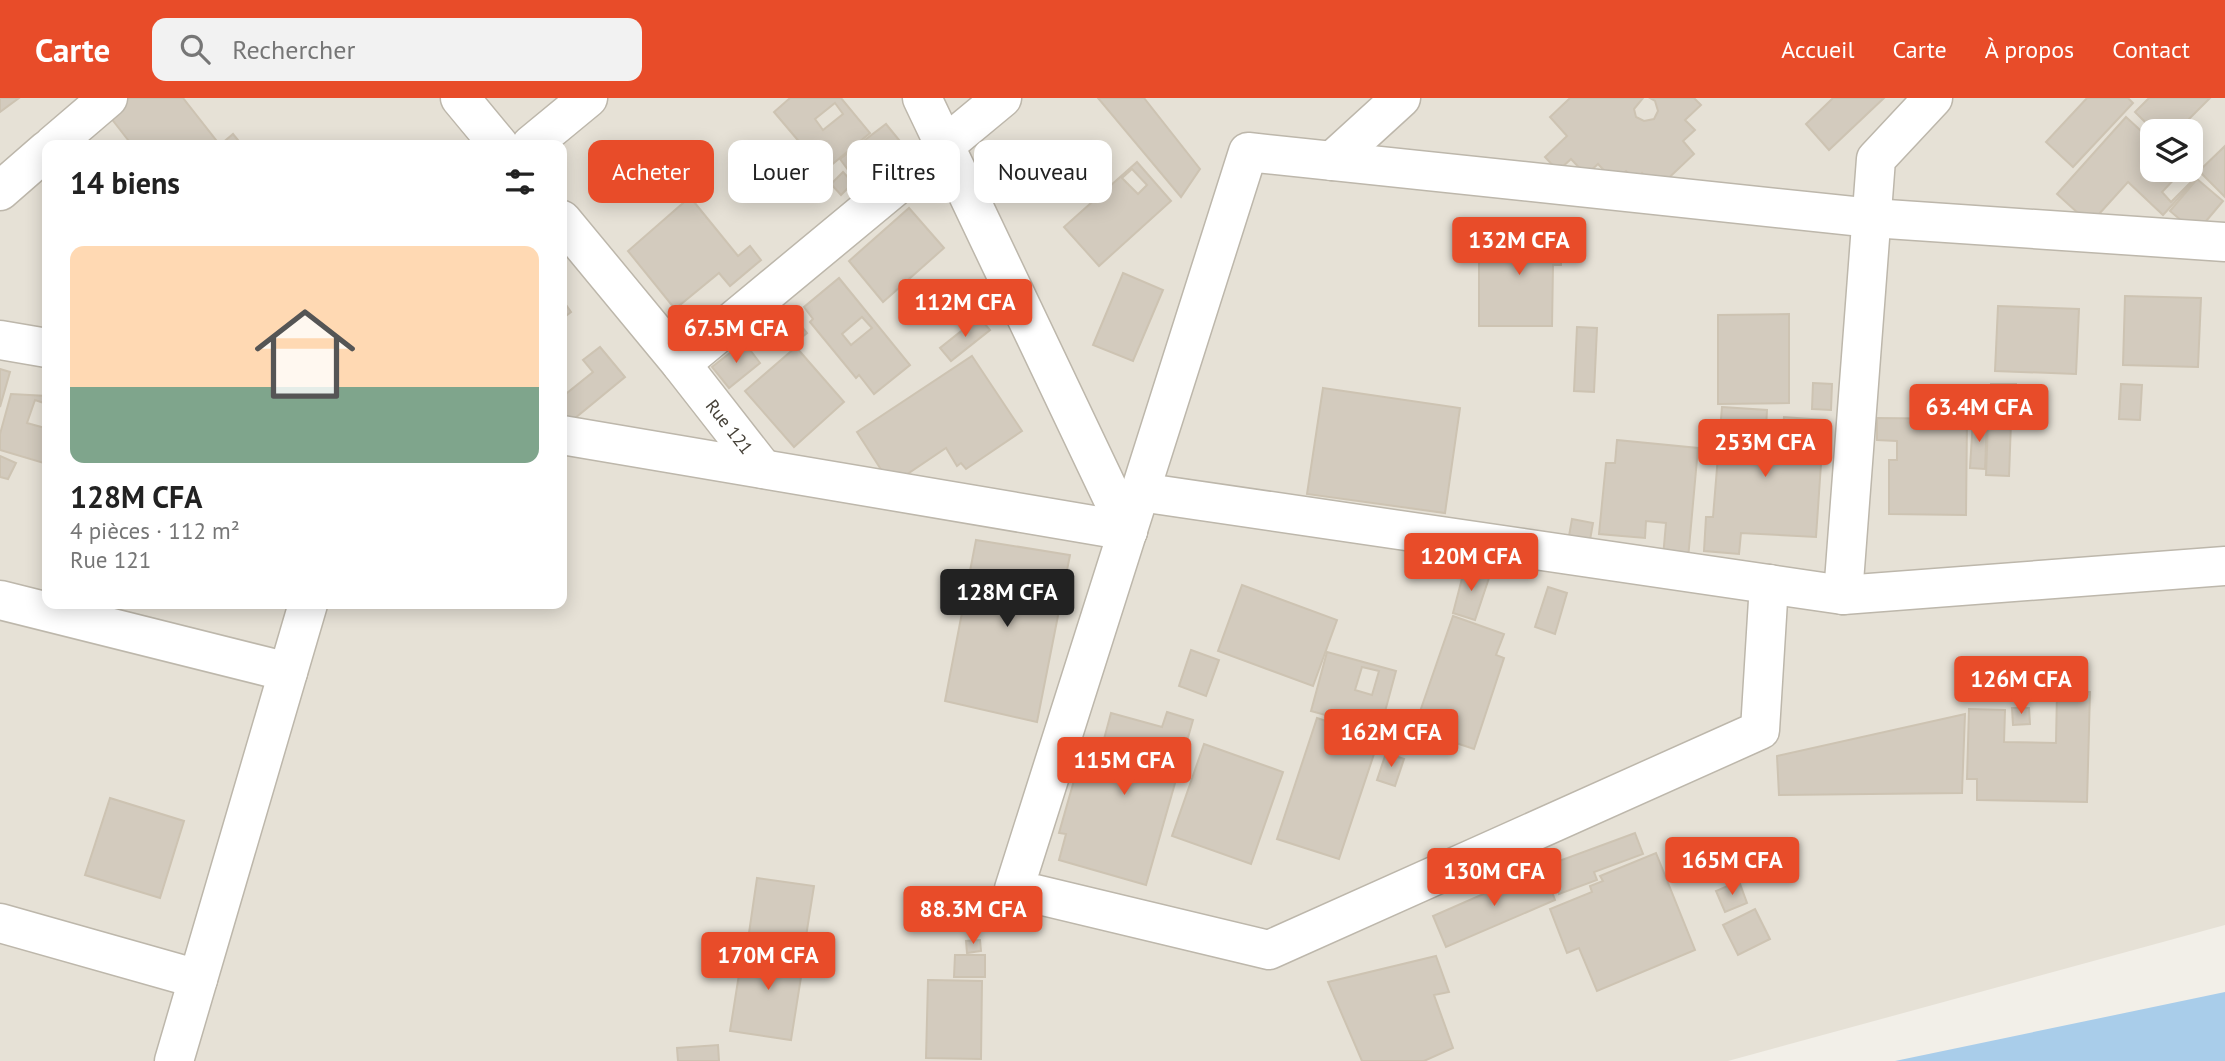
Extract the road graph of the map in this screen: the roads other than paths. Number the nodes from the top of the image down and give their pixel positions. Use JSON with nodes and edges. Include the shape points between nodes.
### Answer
{"nodes":[{"id":1,"x":108,"y":98,"type":"edge"},
{"id":2,"x":460,"y":98,"type":"edge"},
{"id":3,"x":588,"y":98,"type":"edge"},
{"id":4,"x":922,"y":98,"type":"edge"},
{"id":5,"x":1002,"y":98,"type":"edge"},
{"id":6,"x":1401,"y":98,"type":"edge"},
{"id":7,"x":1933,"y":98,"type":"edge"},
{"id":8,"x":59,"y":140,"type":"edge"},
{"id":9,"x":495,"y":140,"type":"edge"},
{"id":10,"x":537,"y":140,"type":"edge"},
{"id":11,"x":941,"y":140,"type":"edge"},
{"id":12,"x":951,"y":140,"type":"edge"},
{"id":13,"x":42,"y":154,"type":"edge"},
{"id":14,"x":1332,"y":161,"type":"junction"},
{"id":15,"x":960,"y":179,"type":"edge"},
{"id":16,"x":0,"y":191,"type":"edge"},
{"id":17,"x":875,"y":203,"type":"edge"},
{"id":18,"x":1872,"y":218,"type":"junction"},
{"id":19,"x":567,"y":226,"type":"edge"},
{"id":20,"x":2225,"y":242,"type":"edge"},
{"id":21,"x":0,"y":340,"type":"edge"},
{"id":22,"x":42,"y":347,"type":"edge"},
{"id":23,"x":681,"y":364,"type":"junction"},
{"id":24,"x":567,"y":436,"type":"edge"},
{"id":25,"x":763,"y":469,"type":"junction"},
{"id":26,"x":1140,"y":492,"type":"junction"},
{"id":27,"x":1128,"y":531,"type":"junction"},
{"id":28,"x":2225,"y":566,"type":"edge"},
{"id":29,"x":1769,"y":584,"type":"junction"},
{"id":30,"x":1843,"y":595,"type":"junction"},
{"id":31,"x":0,"y":600,"type":"edge"},
{"id":32,"x":307,"y":609,"type":"edge"},
{"id":33,"x":288,"y":673,"type":"junction"},
{"id":34,"x":0,"y":923,"type":"edge"},
{"id":35,"x":198,"y":979,"type":"junction"},
{"id":36,"x":174,"y":1061,"type":"edge"}],
"edges":[{"from":1,"to":8,"type":"street"},
{"from":2,"to":9,"type":"street"},
{"from":3,"to":10,"type":"street"},
{"from":4,"to":11,"type":"street"},
{"from":5,"to":12,"type":"street"},
{"from":6,"to":14,"type":"street"},
{"from":7,"to":18,"type":"street","via":[[1876,159]]},
{"from":13,"to":16,"type":"street"},
{"from":14,"to":18,"type":"street"},
{"from":14,"to":26,"type":"street","via":[[1248,152]]},
{"from":15,"to":27,"type":"street"},
{"from":17,"to":23,"type":"street"},
{"from":18,"to":20,"type":"street"},
{"from":18,"to":30,"type":"street"},
{"from":19,"to":23,"type":"street","name":"Rue 121"},
{"from":21,"to":22,"type":"street"},
{"from":23,"to":25,"type":"street","name":"Rue 121"},
{"from":24,"to":25,"type":"street"},
{"from":25,"to":27,"type":"street"},
{"from":26,"to":27,"type":"street"},
{"from":26,"to":29,"type":"street"},
{"from":27,"to":29,"type":"street","via":[[1014,889],[1269,950],[1760,730]]},
{"from":28,"to":30,"type":"street"},
{"from":29,"to":30,"type":"street"},
{"from":31,"to":33,"type":"street"},
{"from":32,"to":33,"type":"street"},
{"from":33,"to":35,"type":"street"},
{"from":34,"to":35,"type":"street"},
{"from":35,"to":36,"type":"street"}]}
